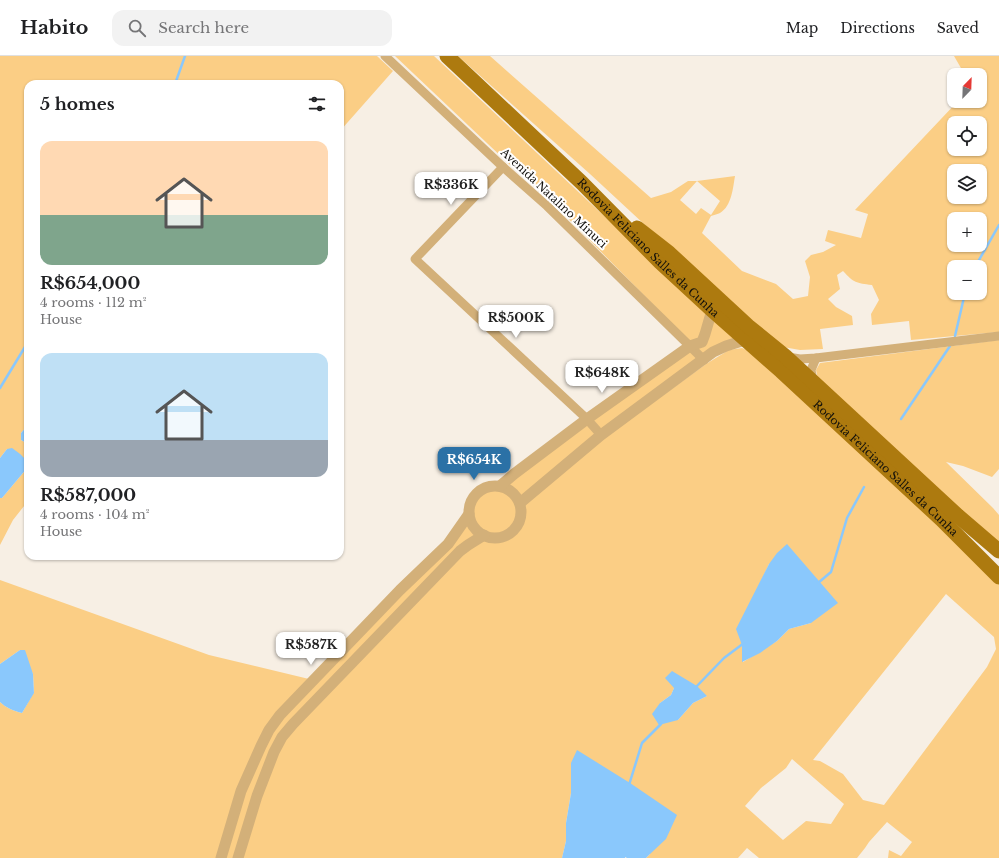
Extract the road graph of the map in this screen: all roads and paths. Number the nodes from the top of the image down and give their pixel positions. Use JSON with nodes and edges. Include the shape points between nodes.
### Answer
{"nodes":[{"id":1,"x":385,"y":56,"type":"edge"},
{"id":2,"x":446,"y":56,"type":"edge"},
{"id":3,"x":503,"y":167,"type":"junction"},
{"id":4,"x":582,"y":183,"type":"junction"},
{"id":5,"x":712,"y":310,"type":"junction"},
{"id":6,"x":999,"y":336,"type":"edge"},
{"id":7,"x":745,"y":340,"type":"junction"},
{"id":8,"x":690,"y":346,"type":"junction"},
{"id":9,"x":785,"y":356,"type":"junction"},
{"id":10,"x":816,"y":358,"type":"junction"},
{"id":11,"x":704,"y":360,"type":"junction"},
{"id":12,"x":813,"y":382,"type":"junction"},
{"id":13,"x":587,"y":419,"type":"junction"},
{"id":14,"x":601,"y":435,"type":"junction"},
{"id":15,"x":500,"y":486,"type":"junction"},
{"id":16,"x":520,"y":503,"type":"junction"},
{"id":17,"x":469,"y":514,"type":"junction"},
{"id":18,"x":484,"y":536,"type":"junction"},
{"id":19,"x":999,"y":551,"type":"edge"},
{"id":20,"x":999,"y":577,"type":"edge"},
{"id":21,"x":221,"y":858,"type":"edge"},
{"id":22,"x":238,"y":858,"type":"edge"}],
"edges":[{"from":1,"to":3,"type":"street","name":"Avenida Natalino Minuci"},
{"from":2,"to":4,"type":"main road"},
{"from":3,"to":8,"type":"street","name":"Avenida Natalino Minuci","via":[[547,206]]},
{"from":3,"to":13,"type":"street","via":[[415,259]]},
{"from":4,"to":5,"type":"main road","name":"Rodovia Feliciano Salles da Cunha","via":[[660,262]]},
{"from":4,"to":9,"type":"main road","name":"Rodovia Feliciano Salles da Cunha","via":[[669,253],[748,326]]},
{"from":5,"to":7,"type":"main road","name":"Rodovia Feliciano Salles da Cunha"},
{"from":5,"to":8,"type":"street","via":[[702,342]]},
{"from":6,"to":10,"type":"street"},
{"from":7,"to":11,"type":"street","via":[[713,352]]},
{"from":7,"to":20,"type":"main road","name":"Rodovia Feliciano Salles da Cunha","via":[[924,503]]},
{"from":8,"to":11,"type":"street","name":"Avenida Natalino Minuci"},
{"from":8,"to":13,"type":"street"},
{"from":9,"to":10,"type":"street","via":[[800,359]]},
{"from":9,"to":12,"type":"main road","name":"Rodovia Feliciano Salles da Cunha"},
{"from":10,"to":12,"type":"street","via":[[811,370]]},
{"from":11,"to":14,"type":"street"},
{"from":12,"to":19,"type":"main road","name":"Rodovia Feliciano Salles da Cunha"},
{"from":13,"to":14,"type":"street"},
{"from":13,"to":15,"type":"street"},
{"from":14,"to":16,"type":"street"},
{"from":15,"to":16,"type":"street","via":[[512,492]]},
{"from":15,"to":17,"type":"street","via":[[480,490],[472,500]]},
{"from":16,"to":18,"type":"street","via":[[521,517],[510,534],[497,538]]},
{"from":17,"to":18,"type":"street","via":[[473,527]]},
{"from":17,"to":21,"type":"street","via":[[448,544],[400,590],[280,715],[269,730],[241,791]]},
{"from":18,"to":22,"type":"street","via":[[460,551],[282,737],[257,796]]}]}
